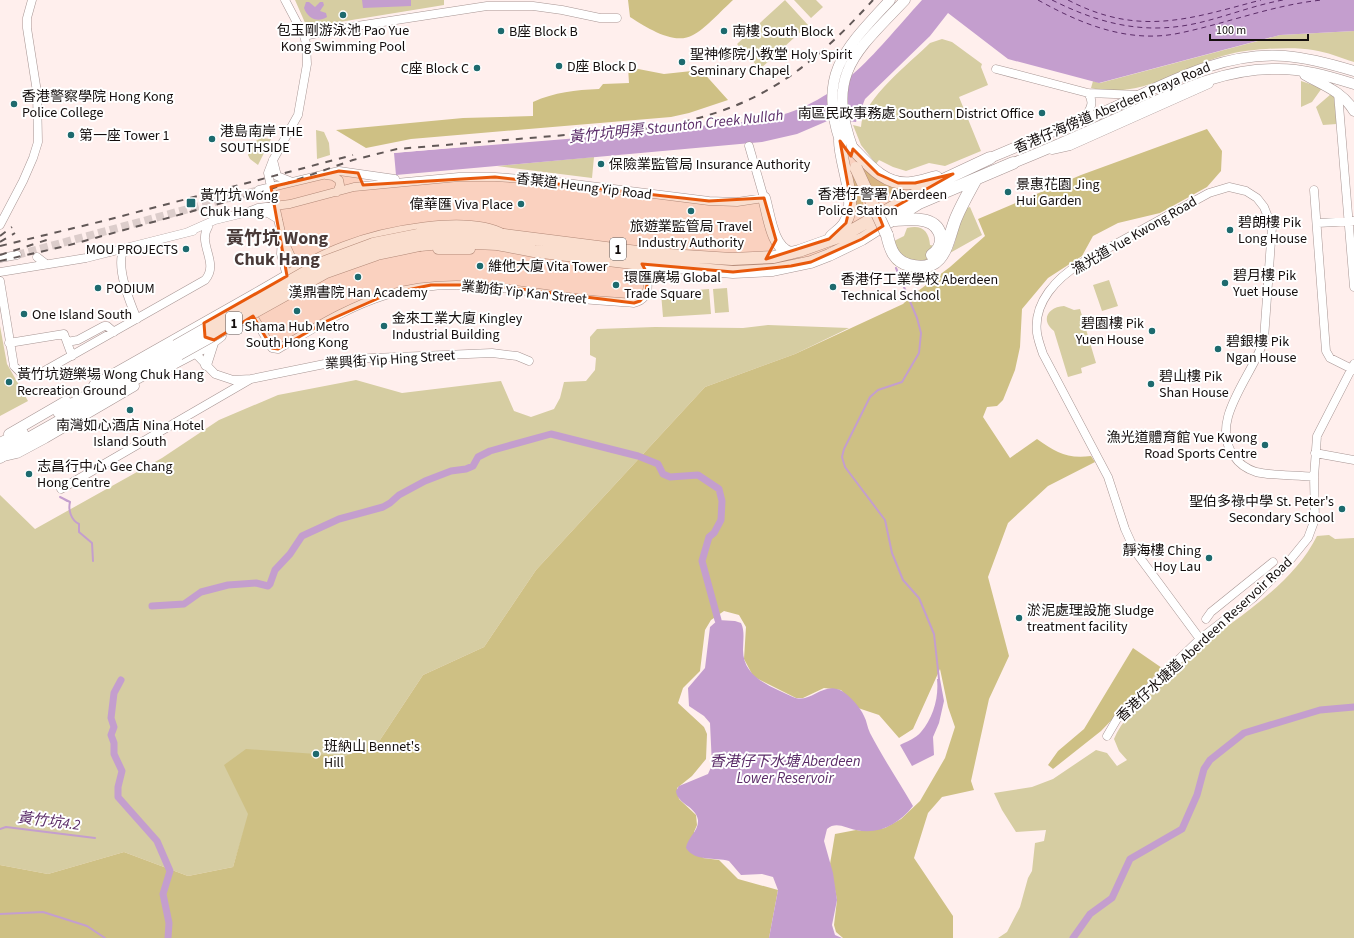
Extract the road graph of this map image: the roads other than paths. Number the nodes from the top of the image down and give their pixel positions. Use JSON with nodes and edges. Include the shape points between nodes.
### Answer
{"nodes":[{"id":1,"x":32,"y":0,"type":"edge"},
{"id":2,"x":285,"y":0,"type":"edge"},
{"id":3,"x":890,"y":0,"type":"edge"},
{"id":4,"x":905,"y":0,"type":"edge"},
{"id":5,"x":617,"y":18,"type":"dead end"},
{"id":6,"x":304,"y":36,"type":"junction"},
{"id":7,"x":996,"y":69,"type":"dead end"},
{"id":8,"x":1298,"y":71,"type":"junction"},
{"id":9,"x":1354,"y":71,"type":"edge"},
{"id":10,"x":1354,"y":84,"type":"edge"},
{"id":11,"x":1088,"y":93,"type":"junction"},
{"id":12,"x":1338,"y":93,"type":"junction"},
{"id":13,"x":1140,"y":95,"type":"junction"},
{"id":14,"x":1354,"y":111,"type":"edge"},
{"id":15,"x":1085,"y":118,"type":"junction"},
{"id":16,"x":840,"y":141,"type":"junction"},
{"id":17,"x":750,"y":146,"type":"dead end"},
{"id":18,"x":852,"y":152,"type":"junction"},
{"id":19,"x":990,"y":158,"type":"joint"},
{"id":20,"x":273,"y":160,"type":"junction"},
{"id":21,"x":1014,"y":163,"type":"joint"},
{"id":22,"x":358,"y":173,"type":"junction"},
{"id":23,"x":953,"y":174,"type":"junction"},
{"id":24,"x":321,"y":175,"type":"junction"},
{"id":25,"x":976,"y":179,"type":"junction"},
{"id":26,"x":403,"y":181,"type":"junction"},
{"id":27,"x":292,"y":182,"type":"junction"},
{"id":28,"x":361,"y":186,"type":"junction"},
{"id":29,"x":271,"y":187,"type":"junction"},
{"id":30,"x":259,"y":190,"type":"tunnel mouth"},
{"id":31,"x":1314,"y":190,"type":"dead end"},
{"id":32,"x":337,"y":192,"type":"junction"},
{"id":33,"x":764,"y":198,"type":"junction"},
{"id":34,"x":276,"y":205,"type":"junction"},
{"id":35,"x":248,"y":212,"type":"junction"},
{"id":36,"x":231,"y":217,"type":"junction"},
{"id":37,"x":278,"y":219,"type":"junction"},
{"id":38,"x":894,"y":220,"type":"junction"},
{"id":39,"x":1351,"y":221,"type":"edge"},
{"id":40,"x":1318,"y":223,"type":"junction"},
{"id":41,"x":0,"y":225,"type":"edge"},
{"id":42,"x":208,"y":227,"type":"junction"},
{"id":43,"x":188,"y":232,"type":"junction"},
{"id":44,"x":504,"y":235,"type":"junction"},
{"id":45,"x":282,"y":237,"type":"junction"},
{"id":46,"x":419,"y":240,"type":"junction"},
{"id":47,"x":776,"y":240,"type":"junction"},
{"id":48,"x":829,"y":240,"type":"junction"},
{"id":49,"x":944,"y":247,"type":"junction"},
{"id":50,"x":510,"y":248,"type":"junction"},
{"id":51,"x":124,"y":249,"type":"junction"},
{"id":52,"x":791,"y":253,"type":"junction"},
{"id":53,"x":17,"y":255,"type":"tunnel mouth"},
{"id":54,"x":37,"y":257,"type":"dead end"},
{"id":55,"x":0,"y":258,"type":"edge"},
{"id":56,"x":756,"y":259,"type":"junction"},
{"id":57,"x":46,"y":264,"type":"junction"},
{"id":58,"x":641,"y":264,"type":"junction"},
{"id":59,"x":298,"y":269,"type":"junction"},
{"id":60,"x":0,"y":272,"type":"edge"},
{"id":61,"x":287,"y":276,"type":"junction"},
{"id":62,"x":0,"y":281,"type":"edge"},
{"id":63,"x":1354,"y":287,"type":"edge"},
{"id":64,"x":302,"y":288,"type":"junction"},
{"id":65,"x":253,"y":316,"type":"junction"},
{"id":66,"x":137,"y":319,"type":"junction"},
{"id":67,"x":204,"y":323,"type":"junction"},
{"id":68,"x":114,"y":332,"type":"junction"},
{"id":69,"x":187,"y":332,"type":"junction"},
{"id":70,"x":214,"y":340,"type":"junction"},
{"id":71,"x":9,"y":342,"type":"junction"},
{"id":72,"x":67,"y":342,"type":"junction"},
{"id":73,"x":197,"y":351,"type":"junction"},
{"id":74,"x":72,"y":356,"type":"junction"},
{"id":75,"x":529,"y":361,"type":"dead end"},
{"id":76,"x":206,"y":365,"type":"junction"},
{"id":77,"x":1353,"y":368,"type":"edge"},
{"id":78,"x":251,"y":379,"type":"junction"},
{"id":79,"x":1,"y":450,"type":"edge"},
{"id":80,"x":1315,"y":452,"type":"junction"},
{"id":81,"x":1354,"y":460,"type":"edge"},
{"id":82,"x":1314,"y":477,"type":"junction"},
{"id":83,"x":61,"y":489,"type":"dead end"},
{"id":84,"x":1272,"y":562,"type":"dead end"},
{"id":85,"x":1206,"y":619,"type":"dead end"},
{"id":86,"x":1200,"y":639,"type":"junction"},
{"id":87,"x":1107,"y":736,"type":"dead end"}],
"edges":[{"from":1,"to":41,"type":"street","via":[[27,28],[36,75],[38,142],[26,175]]},
{"from":2,"to":6,"type":"street"},
{"from":3,"to":16,"type":"main road","via":[[854,40],[839,65],[831,101]]},
{"from":4,"to":18,"type":"main road","via":[[856,53],[845,78],[842,112]]},
{"from":5,"to":6,"type":"street","via":[[600,18],[532,6],[487,6]]},
{"from":6,"to":20,"type":"street","via":[[308,64],[301,106]]},
{"from":7,"to":11,"type":"street"},
{"from":8,"to":10,"type":"main road","name":"香港仔海傍道 Aberdeen Praya Road"},
{"from":8,"to":12,"type":"main road"},
{"from":8,"to":21,"type":"main road","name":"香港仔海傍道 Aberdeen Praya Road","via":[[1266,69],[1224,75],[1183,89]]},
{"from":9,"to":13,"type":"main road","name":"香港仔海傍道 Aberdeen Praya Road","via":[[1317,60],[1285,56],[1252,57],[1212,65]]},
{"from":11,"to":13,"type":"street"},
{"from":11,"to":15,"type":"street","via":[[1092,105]]},
{"from":12,"to":14,"type":"main road"},
{"from":12,"to":39,"type":"street"},
{"from":13,"to":15,"type":"main road","name":"香港仔海傍道 Aberdeen Praya Road"},
{"from":15,"to":19,"type":"main road","name":"香港仔海傍道 Aberdeen Praya Road"},
{"from":16,"to":18,"type":"highway"},
{"from":16,"to":48,"type":"highway","via":[[840,153],[851,202],[846,223]]},
{"from":17,"to":33,"type":"street"},
{"from":18,"to":23,"type":"highway","via":[[878,174],[898,183],[910,184]]},
{"from":18,"to":49,"type":"highway","bridge":true,"via":[[887,235],[902,253],[915,258],[930,257]]},
{"from":19,"to":23,"type":"highway","name":"香港仔海傍道 Aberdeen Praya Road","number":"1"},
{"from":20,"to":27,"type":"street","via":[[277,176]]},
{"from":20,"to":29,"type":"street","via":[[268,173]]},
{"from":21,"to":25,"type":"highway","name":"香港仔海傍道 Aberdeen Praya Road","number":"1"},
{"from":22,"to":24,"type":"street","name":"香葉道 Heung Yip Road","via":[[339,171]]},
{"from":22,"to":26,"type":"street","name":"香葉道 Heung Yip Road"},
{"from":22,"to":28,"type":"street"},
{"from":23,"to":48,"type":"highway","name":"香港仔海傍道 Aberdeen Praya Road","number":"1","via":[[844,235]]},
{"from":24,"to":27,"type":"street","name":"香葉道 Heung Yip Road"},
{"from":24,"to":32,"type":"street","via":[[337,177],[340,182]]},
{"from":25,"to":38,"type":"highway","name":"香港仔海傍道 Aberdeen Praya Road","number":"1","via":[[918,203]]},
{"from":25,"to":49,"type":"highway","via":[[963,201]]},
{"from":26,"to":28,"type":"street","name":"香葉道 Heung Yip Road"},
{"from":26,"to":33,"type":"street","name":"香葉道 Heung Yip Road","via":[[495,177],[550,181],[709,201],[737,202]]},
{"from":27,"to":29,"type":"street","name":"香葉道 Heung Yip Road"},
{"from":28,"to":32,"type":"street","name":"香葉道 Heung Yip Road"},
{"from":29,"to":30,"type":"street","name":"香葉道 Heung Yip Road"},
{"from":29,"to":34,"type":"street"},
{"from":31,"to":40,"type":"street"},
{"from":32,"to":34,"type":"street","name":"香葉道 Heung Yip Road"},
{"from":33,"to":47,"type":"highway"},
{"from":34,"to":35,"type":"street","name":"香葉道 Heung Yip Road"},
{"from":34,"to":37,"type":"street"},
{"from":35,"to":36,"type":"street","name":"香葉道 Heung Yip Road"},
{"from":35,"to":37,"type":"street","name":"香葉道 Heung Yip Road","via":[[263,212]]},
{"from":36,"to":42,"type":"street","name":"香葉道 Heung Yip Road"},
{"from":36,"to":43,"type":"street","name":"香葉道 Heung Yip Road","via":[[219,219]]},
{"from":37,"to":45,"type":"street"},
{"from":38,"to":49,"type":"highway","via":[[929,221],[937,228]]},
{"from":38,"to":58,"type":"highway","number":"1","via":[[862,240],[829,255],[811,262],[773,270],[733,272]]},
{"from":39,"to":40,"type":"street"},
{"from":39,"to":63,"type":"street"},
{"from":40,"to":77,"type":"street","via":[[1327,355]]},
{"from":42,"to":43,"type":"street","name":"香葉道 Heung Yip Road"},
{"from":42,"to":66,"type":"street","via":[[205,236],[211,268],[208,277]]},
{"from":43,"to":51,"type":"street","name":"香葉道 Heung Yip Road"},
{"from":44,"to":46,"type":"highway","number":"1","via":[[453,232]]},
{"from":44,"to":56,"type":"highway","number":"1","via":[[653,254]]},
{"from":44,"to":59,"type":"main road","via":[[493,229],[458,226],[409,230],[354,243]]},
{"from":45,"to":59,"type":"street"},
{"from":45,"to":61,"type":"street","via":[[281,254]]},
{"from":46,"to":50,"type":"highway","number":"1","via":[[497,244]]},
{"from":46,"to":79,"type":"highway","number":"1","bridge":true,"via":[[326,272],[78,406],[14,447]]},
{"from":47,"to":52,"type":"highway","via":[[784,251]]},
{"from":47,"to":56,"type":"highway","via":[[769,251]]},
{"from":48,"to":52,"type":"highway","number":"1"},
{"from":50,"to":58,"type":"highway","number":"1"},
{"from":50,"to":64,"type":"main road","via":[[439,249],[397,254],[341,267]]},
{"from":51,"to":57,"type":"street","name":"香葉道 Heung Yip Road"},
{"from":51,"to":66,"type":"street","via":[[120,266]]},
{"from":52,"to":56,"type":"highway","number":"1"},
{"from":53,"to":55,"type":"street"},
{"from":54,"to":57,"type":"street"},
{"from":57,"to":60,"type":"street","name":"香葉道 Heung Yip Road"},
{"from":58,"to":65,"type":"street","name":"業勤街 Yip Kan Street","via":[[648,276],[646,294],[634,303],[488,286],[431,285],[395,292],[346,310],[278,349],[272,348]]},
{"from":59,"to":61,"type":"main road"},
{"from":59,"to":64,"type":"street"},
{"from":61,"to":67,"type":"main road"},
{"from":62,"to":71,"type":"street"},
{"from":64,"to":65,"type":"main road"},
{"from":65,"to":70,"type":"main road"},
{"from":66,"to":68,"type":"street"},
{"from":67,"to":69,"type":"main road"},
{"from":67,"to":70,"type":"main road","via":[[205,336]]},
{"from":68,"to":72,"type":"street","via":[[104,326],[78,340]]},
{"from":68,"to":74,"type":"street"},
{"from":69,"to":73,"type":"main road"},
{"from":69,"to":79,"type":"main road","via":[[6,435]]},
{"from":70,"to":73,"type":"main road"},
{"from":70,"to":76,"type":"main road"},
{"from":71,"to":72,"type":"street","via":[[64,334]]},
{"from":71,"to":74,"type":"street","via":[[14,366],[26,375],[39,374]]},
{"from":72,"to":74,"type":"street"},
{"from":73,"to":76,"type":"street","via":[[205,358]]},
{"from":73,"to":79,"type":"main road","via":[[17,453]]},
{"from":75,"to":78,"type":"street","name":"業興街 Yip Hing Street","via":[[492,352],[349,359]]},
{"from":76,"to":78,"type":"street","via":[[215,374],[224,378]]},
{"from":77,"to":80,"type":"street","name":"香港仔水塘道 Aberdeen Reservoir Road","via":[[1317,436]]},
{"from":78,"to":83,"type":"street"},
{"from":80,"to":81,"type":"street"},
{"from":80,"to":82,"type":"street","name":"香港仔水塘道 Aberdeen Reservoir Road"},
{"from":82,"to":86,"type":"street","name":"香港仔水塘道 Aberdeen Reservoir Road","via":[[1316,519],[1308,538],[1286,566],[1253,598]]},
{"from":82,"to":86,"type":"street","name":"漁光道 Yue Kwong Road","via":[[1250,470],[1234,457],[1226,441],[1225,429],[1229,412],[1260,352],[1264,339],[1272,232],[1267,211],[1253,195],[1233,188],[1208,193],[1081,263],[1062,276],[1051,288],[1040,307],[1037,322],[1037,334],[1043,354],[1108,477],[1135,552]]},
{"from":84,"to":85,"type":"street","via":[[1211,612]]},
{"from":86,"to":87,"type":"street","name":"香港仔水塘道 Aberdeen Reservoir Road","via":[[1117,718]]}]}
